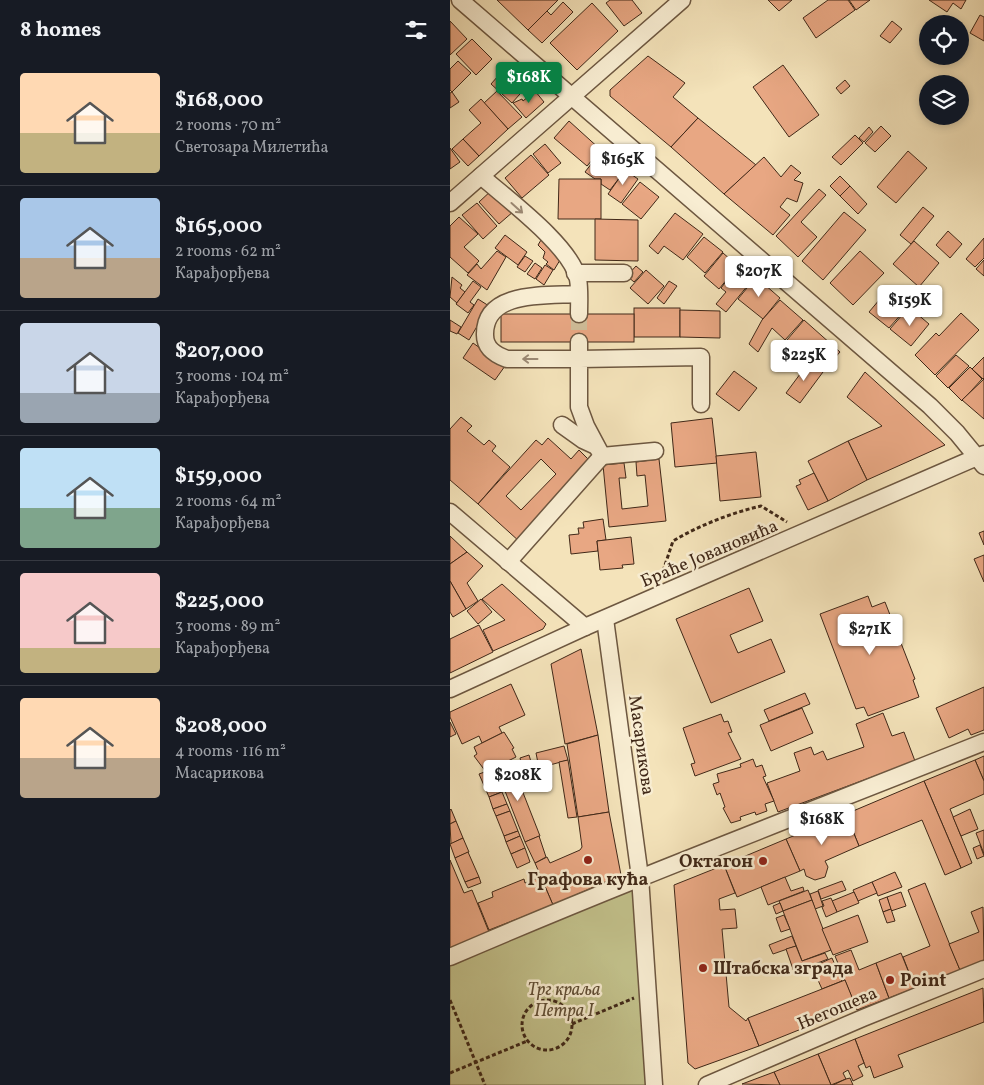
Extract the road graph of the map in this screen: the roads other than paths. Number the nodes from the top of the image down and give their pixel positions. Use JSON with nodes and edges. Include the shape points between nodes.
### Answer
{"nodes":[{"id":1,"x":460,"y":0,"type":"edge"},
{"id":2,"x":682,"y":0,"type":"edge"},
{"id":3,"x":571,"y":97,"type":"junction"},
{"id":4,"x":481,"y":176,"type":"junction"},
{"id":5,"x":450,"y":203,"type":"edge"},
{"id":6,"x":575,"y":272,"type":"junction"},
{"id":7,"x":624,"y":273,"type":"dead end"},
{"id":8,"x":578,"y":294,"type":"junction"},
{"id":9,"x":579,"y":314,"type":"tunnel mouth"},
{"id":10,"x":579,"y":342,"type":"tunnel mouth"},
{"id":11,"x":579,"y":359,"type":"junction"},
{"id":12,"x":701,"y":404,"type":"dead end"},
{"id":13,"x":562,"y":425,"type":"dead end"},
{"id":14,"x":599,"y":451,"type":"junction"},
{"id":15,"x":655,"y":451,"type":"dead end"},
{"id":16,"x":982,"y":460,"type":"edge"},
{"id":17,"x":450,"y":512,"type":"edge"},
{"id":18,"x":508,"y":562,"type":"junction"},
{"id":19,"x":605,"y":619,"type":"junction"},
{"id":20,"x":585,"y":628,"type":"junction"},
{"id":21,"x":450,"y":689,"type":"edge"},
{"id":22,"x":984,"y":742,"type":"edge"},
{"id":23,"x":640,"y":877,"type":"junction"},
{"id":24,"x":450,"y":957,"type":"edge"},
{"id":25,"x":984,"y":969,"type":"edge"},
{"id":26,"x":654,"y":1085,"type":"edge"},
{"id":27,"x":707,"y":1085,"type":"edge"}],
"edges":[{"from":1,"to":3,"type":"street"},
{"from":2,"to":3,"type":"street"},
{"from":3,"to":4,"type":"street"},
{"from":3,"to":16,"type":"street","via":[[930,406]]},
{"from":4,"to":5,"type":"street"},
{"from":4,"to":6,"type":"street","one_way":true,"via":[[556,242]]},
{"from":6,"to":7,"type":"street"},
{"from":6,"to":8,"type":"street"},
{"from":8,"to":9,"type":"street"},
{"from":11,"to":8,"type":"street","one_way":true,"via":[[507,359],[496,355],[485,339],[490,315],[501,303]]},
{"from":10,"to":11,"type":"street"},
{"from":11,"to":12,"type":"street","via":[[701,357]]},
{"from":11,"to":14,"type":"street","via":[[579,407]]},
{"from":13,"to":14,"type":"street"},
{"from":14,"to":15,"type":"street"},
{"from":14,"to":18,"type":"street"},
{"from":16,"to":19,"type":"street","name":"Браће Јовановића"},
{"from":17,"to":18,"type":"street"},
{"from":18,"to":20,"type":"street"},
{"from":19,"to":20,"type":"street","name":"Браће Јовановића"},
{"from":19,"to":23,"type":"street","name":"Масарикова"},
{"from":20,"to":21,"type":"street","name":"Браће Јовановића"},
{"from":22,"to":23,"type":"street"},
{"from":23,"to":24,"type":"street"},
{"from":23,"to":26,"type":"street"},
{"from":25,"to":27,"type":"street","name":"Његошева"}]}
